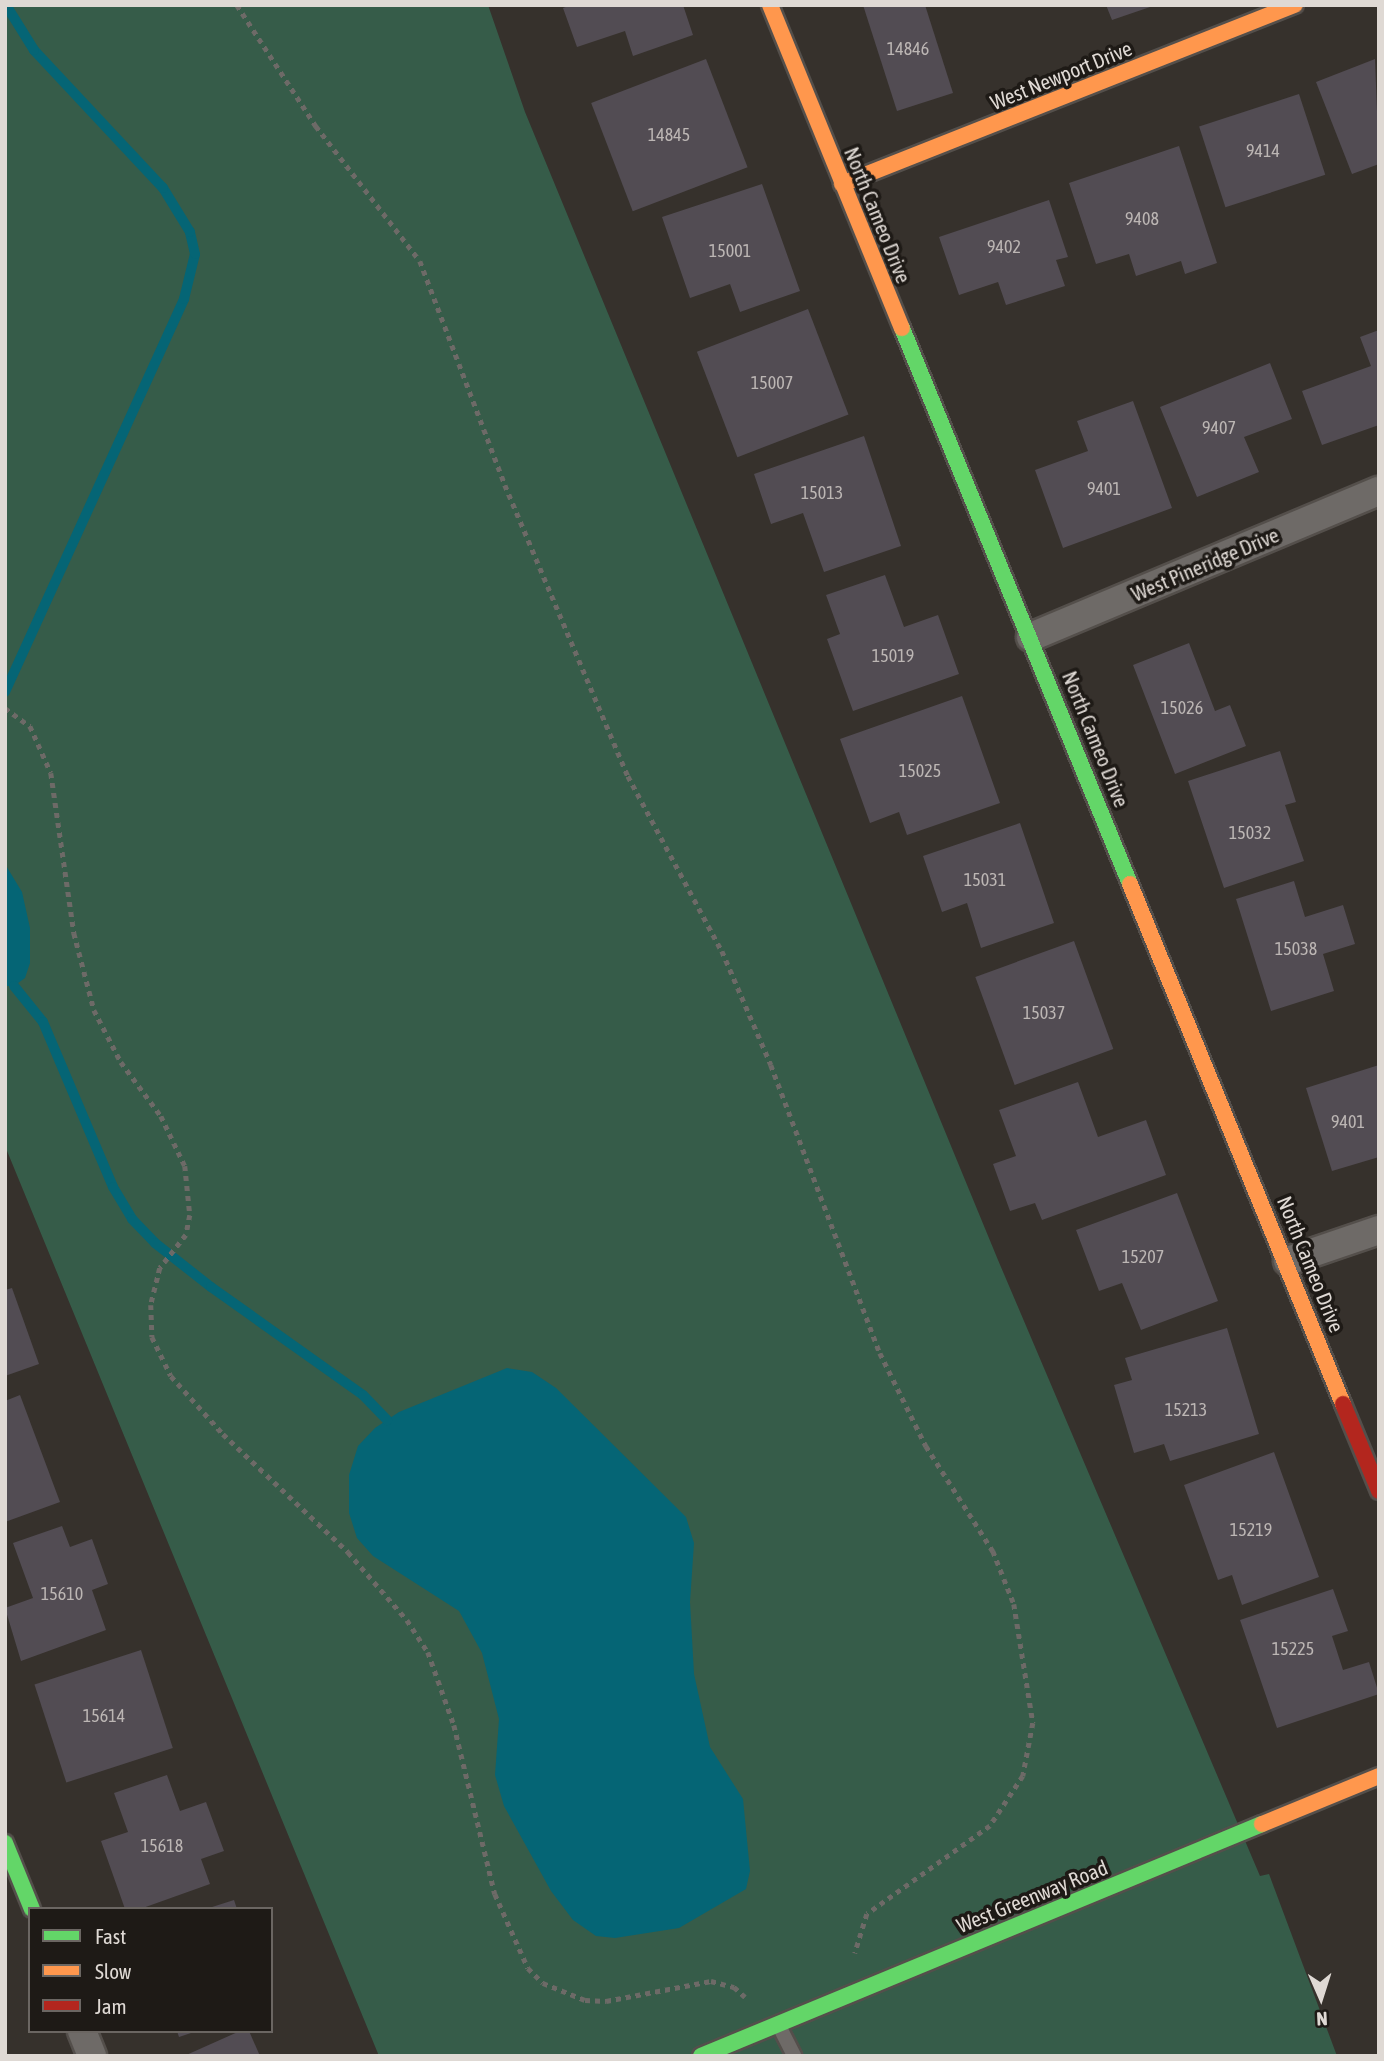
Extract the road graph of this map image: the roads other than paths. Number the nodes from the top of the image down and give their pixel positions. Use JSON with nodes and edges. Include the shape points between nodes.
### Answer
{"nodes":[{"id":1,"x":770,"y":5,"type":"edge"},
{"id":2,"x":1294,"y":5,"type":"edge"},
{"id":3,"x":842,"y":184,"type":"junction"},
{"id":4,"x":1379,"y":491,"type":"edge"},
{"id":5,"x":1031,"y":637,"type":"junction"},
{"id":6,"x":1379,"y":1230,"type":"edge"},
{"id":7,"x":1288,"y":1261,"type":"junction"},
{"id":8,"x":1379,"y":1491,"type":"edge"},
{"id":9,"x":1379,"y":1776,"type":"edge"},
{"id":10,"x":5,"y":1843,"type":"edge"},
{"id":11,"x":31,"y":1907,"type":"edge"},
{"id":12,"x":773,"y":2026,"type":"junction"},
{"id":13,"x":83,"y":2033,"type":"edge"},
{"id":14,"x":92,"y":2056,"type":"edge"},
{"id":15,"x":701,"y":2056,"type":"edge"},
{"id":16,"x":794,"y":2056,"type":"edge"}],
"edges":[{"from":1,"to":3,"type":"street","name":"North Cameo Drive"},
{"from":2,"to":3,"type":"street","name":"West Newport Drive"},
{"from":3,"to":5,"type":"street","name":"North Cameo Drive"},
{"from":4,"to":5,"type":"street","name":"West Pineridge Drive"},
{"from":5,"to":7,"type":"street","name":"North Cameo Drive"},
{"from":6,"to":7,"type":"street"},
{"from":7,"to":8,"type":"street","name":"North Cameo Drive"},
{"from":9,"to":12,"type":"street","name":"West Greenway Road"},
{"from":10,"to":11,"type":"street"},
{"from":12,"to":15,"type":"street","name":"West Greenway Road"},
{"from":12,"to":16,"type":"lane"},
{"from":13,"to":14,"type":"street"}]}
